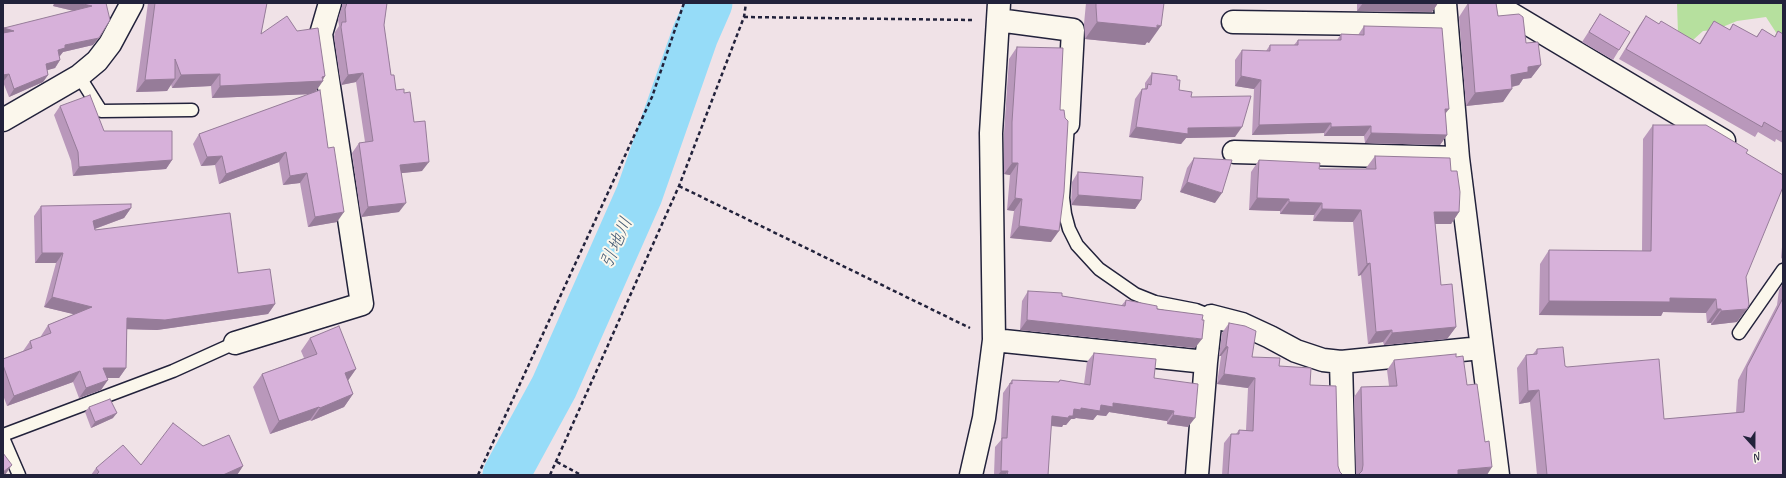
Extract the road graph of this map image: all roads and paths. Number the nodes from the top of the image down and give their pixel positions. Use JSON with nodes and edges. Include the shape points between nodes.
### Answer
{"nodes":[{"id":1,"x":132,"y":3,"type":"edge"},
{"id":2,"x":330,"y":3,"type":"edge"},
{"id":3,"x":684,"y":3,"type":"edge"},
{"id":4,"x":746,"y":3,"type":"edge"},
{"id":5,"x":1445,"y":3,"type":"edge"},
{"id":6,"x":1493,"y":3,"type":"edge"},
{"id":7,"x":998,"y":12,"type":"edge"},
{"id":8,"x":744,"y":17,"type":"junction"},
{"id":9,"x":1233,"y":22,"type":"dead end"},
{"id":10,"x":1446,"y":25,"type":"junction"},
{"id":11,"x":79,"y":76,"type":"junction"},
{"id":12,"x":192,"y":110,"type":"dead end"},
{"id":13,"x":3,"y":120,"type":"edge"},
{"id":14,"x":1068,"y":124,"type":"joint"},
{"id":15,"x":1234,"y":152,"type":"dead end"},
{"id":16,"x":1742,"y":152,"type":"edge"},
{"id":17,"x":1458,"y":158,"type":"junction"},
{"id":18,"x":679,"y":186,"type":"junction"},
{"id":19,"x":1783,"y":270,"type":"edge"},
{"id":20,"x":1211,"y":316,"type":"junction"},
{"id":21,"x":1739,"y":333,"type":"dead end"},
{"id":22,"x":994,"y":340,"type":"junction"},
{"id":23,"x":235,"y":343,"type":"joint"},
{"id":24,"x":1481,"y":348,"type":"junction"},
{"id":25,"x":1206,"y":362,"type":"junction"},
{"id":26,"x":1341,"y":362,"type":"junction"},
{"id":27,"x":3,"y":436,"type":"edge"},
{"id":28,"x":556,"y":462,"type":"junction"},
{"id":29,"x":18,"y":475,"type":"edge"},
{"id":30,"x":478,"y":475,"type":"edge"},
{"id":31,"x":550,"y":475,"type":"edge"},
{"id":32,"x":581,"y":475,"type":"edge"},
{"id":33,"x":971,"y":475,"type":"edge"},
{"id":34,"x":1196,"y":475,"type":"edge"},
{"id":35,"x":1344,"y":475,"type":"edge"},
{"id":36,"x":1498,"y":475,"type":"edge"}],
"edges":[{"from":1,"to":11,"type":"street","via":[[110,44],[97,61]]},
{"from":2,"to":23,"type":"street","via":[[321,34],[362,304]]},
{"from":3,"to":30,"type":"path","via":[[652,97]]},
{"from":4,"to":8,"type":"path"},
{"from":5,"to":10,"type":"street"},
{"from":6,"to":16,"type":"street"},
{"from":7,"to":8,"type":"path"},
{"from":7,"to":14,"type":"street","via":[[1073,30]]},
{"from":7,"to":22,"type":"street","via":[[991,133]]},
{"from":8,"to":18,"type":"path"},
{"from":9,"to":10,"type":"street"},
{"from":10,"to":17,"type":"street"},
{"from":11,"to":12,"type":"lane","via":[[101,112]]},
{"from":11,"to":13,"type":"street"},
{"from":14,"to":20,"type":"lane","via":[[1064,209],[1069,229],[1077,245],[1099,269],[1135,294],[1155,302],[1196,310]]},
{"from":15,"to":17,"type":"street"},
{"from":17,"to":24,"type":"street"},
{"from":18,"to":22,"type":"path"},
{"from":18,"to":28,"type":"path"},
{"from":19,"to":21,"type":"lane"},
{"from":20,"to":25,"type":"street"},
{"from":20,"to":26,"type":"street","via":[[1242,324],[1296,351],[1323,360]]},
{"from":22,"to":25,"type":"street"},
{"from":22,"to":33,"type":"street","via":[[984,418]]},
{"from":23,"to":27,"type":"lane","via":[[173,371]]},
{"from":24,"to":26,"type":"street"},
{"from":24,"to":36,"type":"street"},
{"from":25,"to":34,"type":"street"},
{"from":26,"to":35,"type":"street"},
{"from":27,"to":29,"type":"lane"},
{"from":28,"to":31,"type":"path"},
{"from":28,"to":32,"type":"path"}]}
